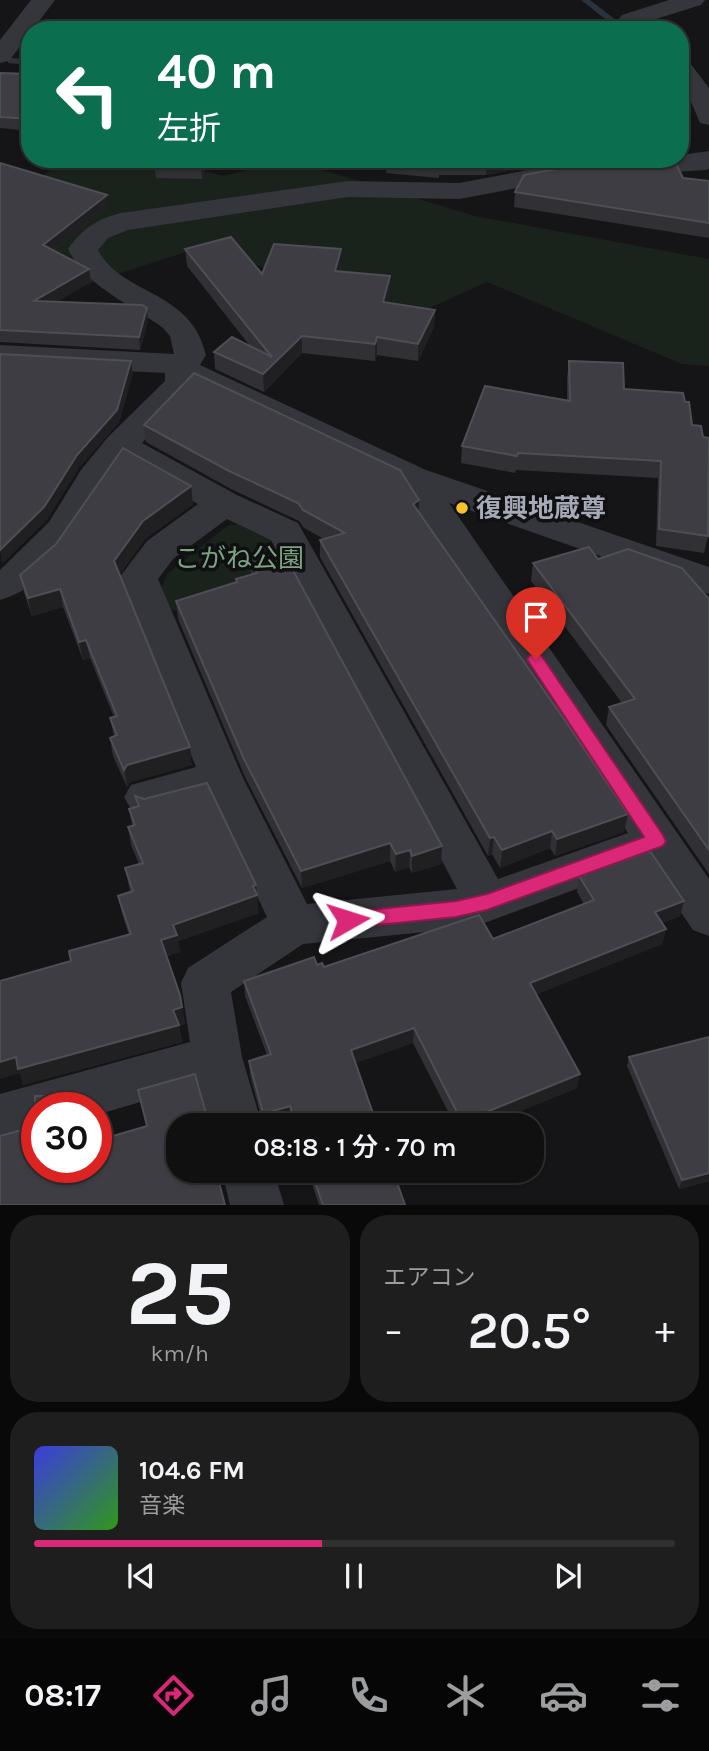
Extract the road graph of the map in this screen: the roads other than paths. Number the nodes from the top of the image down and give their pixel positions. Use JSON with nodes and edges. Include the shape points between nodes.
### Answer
{"nodes":[{"id":1,"x":43,"y":0,"type":"edge"},
{"id":2,"x":693,"y":0,"type":"edge"},
{"id":3,"x":703,"y":0,"type":"edge"},
{"id":4,"x":709,"y":4,"type":"edge"},
{"id":5,"x":629,"y":19,"type":"edge"},
{"id":6,"x":27,"y":21,"type":"edge"},
{"id":7,"x":21,"y":29,"type":"edge"},
{"id":8,"x":0,"y":57,"type":"edge"},
{"id":9,"x":694,"y":79,"type":"edge"},
{"id":10,"x":703,"y":123,"type":"edge"},
{"id":11,"x":708,"y":161,"type":"edge"},
{"id":12,"x":689,"y":162,"type":"edge"},
{"id":13,"x":608,"y":168,"type":"edge"},
{"id":14,"x":0,"y":355,"type":"edge"},
{"id":15,"x":182,"y":367,"type":"junction"},
{"id":16,"x":120,"y":445,"type":"junction"},
{"id":17,"x":414,"y":478,"type":"junction"},
{"id":18,"x":223,"y":503,"type":"junction"},
{"id":19,"x":709,"y":581,"type":"edge"},
{"id":20,"x":0,"y":587,"type":"edge"},
{"id":21,"x":222,"y":778,"type":"junction"},
{"id":22,"x":146,"y":797,"type":"edge"},
{"id":23,"x":657,"y":841,"type":"junction"},
{"id":24,"x":487,"y":902,"type":"junction"},
{"id":25,"x":709,"y":916,"type":"edge"},
{"id":26,"x":294,"y":925,"type":"junction"},
{"id":27,"x":217,"y":1057,"type":"junction"},
{"id":28,"x":93,"y":1092,"type":"edge"},
{"id":29,"x":21,"y":1112,"type":"edge"},
{"id":30,"x":233,"y":1113,"type":"edge"},
{"id":31,"x":0,"y":1118,"type":"edge"},
{"id":32,"x":251,"y":1183,"type":"edge"},
{"id":33,"x":257,"y":1205,"type":"edge"}],
"edges":[{"from":1,"to":6,"type":"street"},
{"from":2,"to":5,"type":"street"},
{"from":3,"to":4,"type":"street"},
{"from":7,"to":8,"type":"street"},
{"from":9,"to":10,"type":"street","via":[[702,96]]},
{"from":11,"to":12,"type":"street"},
{"from":13,"to":15,"type":"street","via":[[565,171],[459,191],[348,189],[131,220],[98,232],[83,249],[85,259],[122,288],[163,311],[185,335],[190,355]]},
{"from":14,"to":15,"type":"street","via":[[168,362]]},
{"from":15,"to":16,"type":"street","via":[[181,383]]},
{"from":15,"to":17,"type":"street"},
{"from":16,"to":18,"type":"street"},
{"from":16,"to":20,"type":"street","via":[[93,478],[62,530],[18,577]]},
{"from":17,"to":19,"type":"street"},
{"from":17,"to":23,"type":"street"},
{"from":18,"to":21,"type":"street","via":[[160,550],[138,578]]},
{"from":18,"to":24,"type":"street","via":[[285,532]]},
{"from":21,"to":22,"type":"street"},
{"from":21,"to":26,"type":"street"},
{"from":23,"to":24,"type":"street"},
{"from":23,"to":25,"type":"street"},
{"from":24,"to":26,"type":"street"},
{"from":26,"to":27,"type":"street","via":[[205,983]]},
{"from":27,"to":28,"type":"street"},
{"from":27,"to":30,"type":"street"},
{"from":29,"to":31,"type":"street"},
{"from":32,"to":33,"type":"street"}]}
